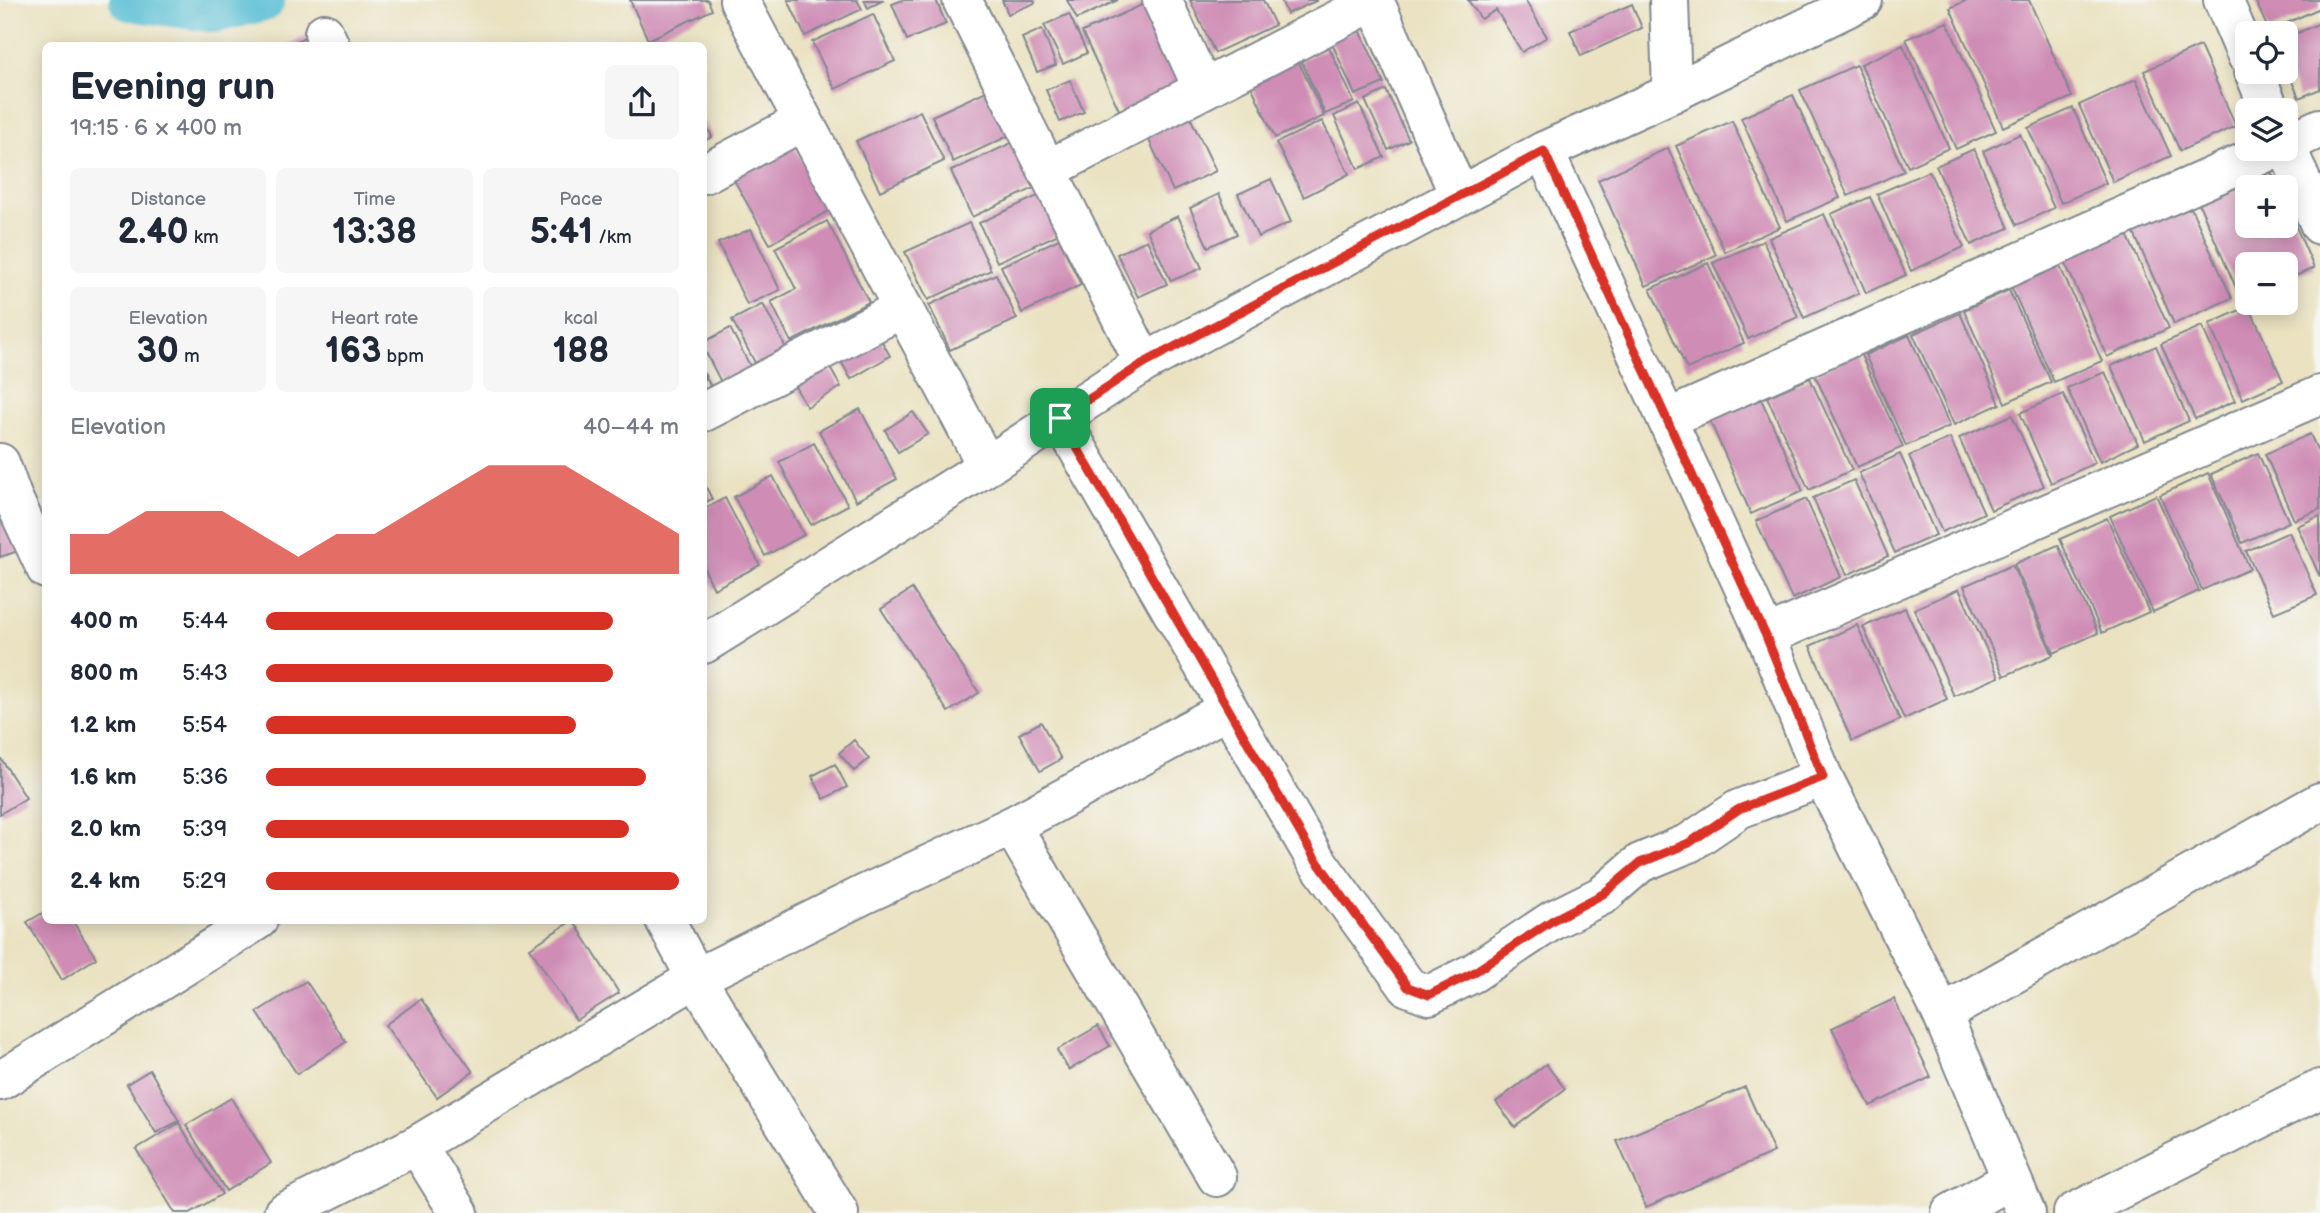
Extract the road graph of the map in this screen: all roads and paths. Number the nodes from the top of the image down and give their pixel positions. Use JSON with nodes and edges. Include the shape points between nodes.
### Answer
{"nodes":[{"id":1,"x":739,"y":0,"type":"edge"},
{"id":2,"x":962,"y":0,"type":"edge"},
{"id":3,"x":1162,"y":0,"type":"edge"},
{"id":4,"x":1374,"y":0,"type":"edge"},
{"id":5,"x":1669,"y":0,"type":"edge"},
{"id":6,"x":1863,"y":0,"type":"edge"},
{"id":7,"x":2222,"y":0,"type":"edge"},
{"id":8,"x":2235,"y":29,"type":"edge"},
{"id":9,"x":1203,"y":89,"type":"junction"},
{"id":10,"x":1672,"y":93,"type":"junction"},
{"id":11,"x":803,"y":121,"type":"junction"},
{"id":12,"x":2320,"y":128,"type":"edge"},
{"id":13,"x":2298,"y":138,"type":"edge"},
{"id":14,"x":1544,"y":151,"type":"junction"},
{"id":15,"x":2247,"y":161,"type":"edge"},
{"id":16,"x":2293,"y":161,"type":"edge"},
{"id":17,"x":1047,"y":170,"type":"junction"},
{"id":18,"x":707,"y":172,"type":"edge"},
{"id":19,"x":1459,"y":195,"type":"junction"},
{"id":20,"x":2320,"y":225,"type":"edge"},
{"id":21,"x":903,"y":308,"type":"junction"},
{"id":22,"x":1144,"y":363,"type":"junction"},
{"id":23,"x":2320,"y":395,"type":"edge"},
{"id":24,"x":707,"y":410,"type":"edge"},
{"id":25,"x":1060,"y":418,"type":"junction"},
{"id":26,"x":1667,"y":419,"type":"junction"},
{"id":27,"x":0,"y":463,"type":"edge"},
{"id":28,"x":987,"y":466,"type":"junction"},
{"id":29,"x":42,"y":560,"type":"edge"},
{"id":30,"x":1766,"y":636,"type":"junction"},
{"id":31,"x":707,"y":642,"type":"edge"},
{"id":32,"x":1228,"y":709,"type":"junction"},
{"id":33,"x":1823,"y":777,"type":"junction"},
{"id":34,"x":2320,"y":802,"type":"edge"},
{"id":35,"x":1012,"y":826,"type":"junction"},
{"id":36,"x":251,"y":924,"type":"edge"},
{"id":37,"x":667,"y":924,"type":"edge"},
{"id":38,"x":696,"y":978,"type":"junction"},
{"id":39,"x":1942,"y":1014,"type":"junction"},
{"id":40,"x":0,"y":1081,"type":"edge"},
{"id":41,"x":2320,"y":1089,"type":"edge"},
{"id":42,"x":417,"y":1145,"type":"junction"},
{"id":43,"x":1217,"y":1177,"type":"dead end"},
{"id":44,"x":2018,"y":1197,"type":"edge"},
{"id":45,"x":283,"y":1213,"type":"edge"},
{"id":46,"x":459,"y":1213,"type":"edge"},
{"id":47,"x":839,"y":1213,"type":"edge"},
{"id":48,"x":1951,"y":1213,"type":"edge"},
{"id":49,"x":2073,"y":1213,"type":"edge"}],
"edges":[{"from":1,"to":11,"type":"street"},
{"from":2,"to":17,"type":"street"},
{"from":3,"to":9,"type":"street"},
{"from":4,"to":9,"type":"street"},
{"from":4,"to":19,"type":"street"},
{"from":5,"to":10,"type":"street"},
{"from":6,"to":10,"type":"street"},
{"from":7,"to":8,"type":"street"},
{"from":9,"to":17,"type":"street"},
{"from":10,"to":14,"type":"street"},
{"from":11,"to":18,"type":"street"},
{"from":11,"to":21,"type":"street"},
{"from":12,"to":13,"type":"street"},
{"from":14,"to":19,"type":"street"},
{"from":14,"to":26,"type":"street"},
{"from":15,"to":26,"type":"street"},
{"from":16,"to":20,"type":"street"},
{"from":17,"to":22,"type":"street"},
{"from":19,"to":22,"type":"street"},
{"from":21,"to":24,"type":"street"},
{"from":21,"to":28,"type":"street"},
{"from":22,"to":25,"type":"street"},
{"from":23,"to":30,"type":"street"},
{"from":25,"to":28,"type":"street"},
{"from":25,"to":32,"type":"street"},
{"from":26,"to":30,"type":"street"},
{"from":27,"to":29,"type":"street"},
{"from":28,"to":31,"type":"street"},
{"from":30,"to":33,"type":"street"},
{"from":32,"to":33,"type":"street","via":[[1314,857],[1408,987],[1429,995],[1603,894],[1640,863],[1689,843],[1739,809]]},
{"from":32,"to":35,"type":"street"},
{"from":33,"to":39,"type":"street"},
{"from":34,"to":39,"type":"street"},
{"from":35,"to":38,"type":"street"},
{"from":35,"to":43,"type":"street"},
{"from":36,"to":40,"type":"street"},
{"from":37,"to":38,"type":"street"},
{"from":38,"to":42,"type":"street"},
{"from":38,"to":47,"type":"street"},
{"from":39,"to":44,"type":"street"},
{"from":41,"to":49,"type":"street"},
{"from":42,"to":45,"type":"street"},
{"from":42,"to":46,"type":"street"},
{"from":44,"to":48,"type":"street"}]}
